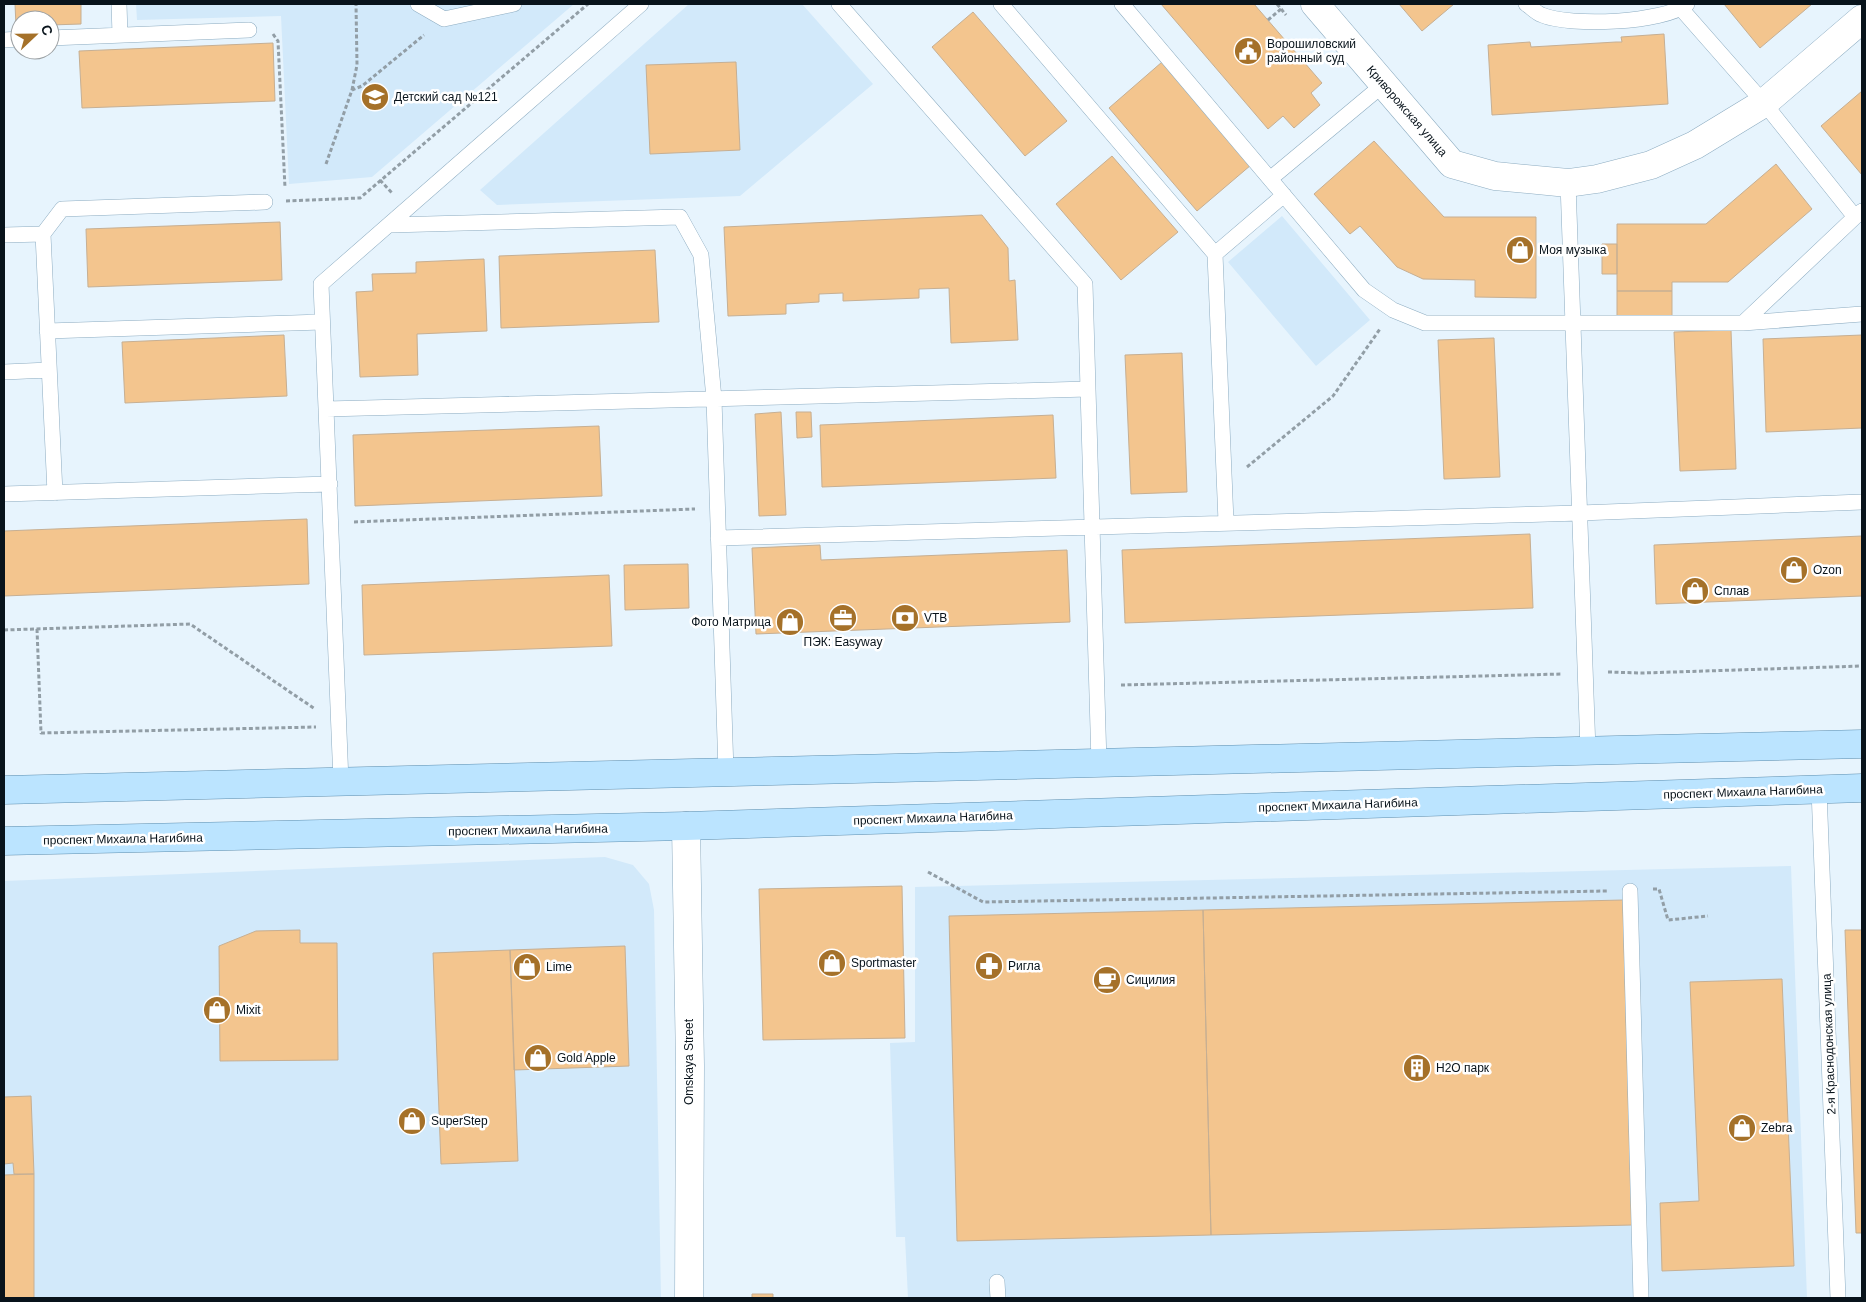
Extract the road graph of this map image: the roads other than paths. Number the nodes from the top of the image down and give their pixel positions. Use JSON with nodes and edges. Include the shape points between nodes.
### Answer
{"nodes":[{"id":1,"x":119,"y":4,"type":"edge"},
{"id":2,"x":418,"y":4,"type":"edge"},
{"id":3,"x":514,"y":4,"type":"edge"},
{"id":4,"x":641,"y":4,"type":"edge"},
{"id":5,"x":839,"y":4,"type":"edge"},
{"id":6,"x":1001,"y":4,"type":"edge"},
{"id":7,"x":1122,"y":4,"type":"edge"},
{"id":8,"x":1315,"y":4,"type":"edge"},
{"id":9,"x":1526,"y":4,"type":"edge"},
{"id":10,"x":1682,"y":5,"type":"edge"},
{"id":11,"x":1862,"y":19,"type":"edge"},
{"id":12,"x":249,"y":30,"type":"road end"},
{"id":13,"x":120,"y":35,"type":"junction"},
{"id":14,"x":60,"y":38,"type":"edge"},
{"id":15,"x":1384,"y":84,"type":"junction"},
{"id":16,"x":1764,"y":103,"type":"junction"},
{"id":17,"x":1270,"y":179,"type":"junction"},
{"id":18,"x":1568,"y":183,"type":"junction"},
{"id":19,"x":1284,"y":195,"type":"junction"},
{"id":20,"x":265,"y":202,"type":"dead end"},
{"id":21,"x":1858,"y":214,"type":"edge"},
{"id":22,"x":390,"y":225,"type":"junction"},
{"id":23,"x":43,"y":234,"type":"junction"},
{"id":24,"x":4,"y":235,"type":"edge"},
{"id":25,"x":1215,"y":254,"type":"junction"},
{"id":26,"x":1862,"y":314,"type":"edge"},
{"id":27,"x":322,"y":322,"type":"junction"},
{"id":28,"x":1573,"y":323,"type":"junction"},
{"id":29,"x":1743,"y":323,"type":"junction"},
{"id":30,"x":47,"y":331,"type":"junction"},
{"id":31,"x":49,"y":370,"type":"junction"},
{"id":32,"x":4,"y":372,"type":"edge"},
{"id":33,"x":1088,"y":389,"type":"junction"},
{"id":34,"x":714,"y":400,"type":"junction"},
{"id":35,"x":326,"y":409,"type":"junction"},
{"id":36,"x":330,"y":484,"type":"junction"},
{"id":37,"x":55,"y":493,"type":"junction"},
{"id":38,"x":4,"y":494,"type":"edge"},
{"id":39,"x":1862,"y":502,"type":"edge"},
{"id":40,"x":1580,"y":513,"type":"junction"},
{"id":41,"x":1226,"y":522,"type":"junction"},
{"id":42,"x":1092,"y":526,"type":"junction"},
{"id":43,"x":718,"y":538,"type":"junction"},
{"id":44,"x":1862,"y":744,"type":"edge"},
{"id":45,"x":1588,"y":750,"type":"junction"},
{"id":46,"x":1099,"y":763,"type":"junction"},
{"id":47,"x":726,"y":772,"type":"junction"},
{"id":48,"x":342,"y":782,"type":"junction"},
{"id":49,"x":1862,"y":788,"type":"edge"},
{"id":50,"x":1819,"y":789,"type":"junction"},
{"id":51,"x":4,"y":790,"type":"edge"},
{"id":52,"x":686,"y":826,"type":"junction"},
{"id":53,"x":4,"y":841,"type":"edge"},
{"id":54,"x":1630,"y":891,"type":"road end"},
{"id":55,"x":997,"y":1282,"type":"dead end"},
{"id":56,"x":688,"y":1298,"type":"edge"},
{"id":57,"x":998,"y":1298,"type":"edge"},
{"id":58,"x":1641,"y":1298,"type":"edge"},
{"id":59,"x":1838,"y":1298,"type":"edge"}],
"edges":[{"from":1,"to":13,"type":"lane"},
{"from":2,"to":3,"type":"lane","via":[[444,19]]},
{"from":4,"to":22,"type":"lane"},
{"from":5,"to":33,"type":"lane","via":[[1085,284]]},
{"from":6,"to":25,"type":"lane"},
{"from":7,"to":17,"type":"lane"},
{"from":8,"to":15,"type":"street","name":"Криворожская улица"},
{"from":9,"to":10,"type":"lane","via":[[1541,15],[1577,23],[1651,18]]},
{"from":10,"to":16,"type":"lane"},
{"from":11,"to":16,"type":"street","name":"Криворожская улица"},
{"from":12,"to":13,"type":"lane"},
{"from":13,"to":14,"type":"lane"},
{"from":15,"to":17,"type":"lane"},
{"from":15,"to":18,"type":"street","name":"Криворожская улица","via":[[1452,164],[1495,176]]},
{"from":16,"to":18,"type":"street","name":"Криворожская улица","via":[[1695,145],[1651,165]]},
{"from":16,"to":21,"type":"lane"},
{"from":17,"to":19,"type":"lane"},
{"from":18,"to":28,"type":"lane"},
{"from":19,"to":25,"type":"lane"},
{"from":19,"to":28,"type":"lane","via":[[1364,290],[1393,310],[1425,324]]},
{"from":20,"to":23,"type":"lane","via":[[62,209]]},
{"from":21,"to":29,"type":"lane"},
{"from":22,"to":27,"type":"lane","via":[[321,284]]},
{"from":22,"to":34,"type":"lane","via":[[680,217],[701,255]]},
{"from":23,"to":24,"type":"lane"},
{"from":23,"to":30,"type":"lane"},
{"from":25,"to":41,"type":"lane"},
{"from":26,"to":29,"type":"lane"},
{"from":27,"to":30,"type":"lane"},
{"from":27,"to":35,"type":"lane"},
{"from":28,"to":29,"type":"lane"},
{"from":28,"to":40,"type":"lane"},
{"from":30,"to":31,"type":"lane"},
{"from":31,"to":32,"type":"lane"},
{"from":31,"to":37,"type":"lane"},
{"from":33,"to":34,"type":"lane"},
{"from":33,"to":42,"type":"lane"},
{"from":34,"to":35,"type":"lane"},
{"from":34,"to":43,"type":"lane"},
{"from":35,"to":36,"type":"lane"},
{"from":36,"to":37,"type":"lane"},
{"from":36,"to":48,"type":"lane"},
{"from":37,"to":38,"type":"lane"},
{"from":39,"to":40,"type":"lane"},
{"from":40,"to":41,"type":"lane"},
{"from":40,"to":45,"type":"lane"},
{"from":41,"to":42,"type":"lane"},
{"from":42,"to":43,"type":"lane"},
{"from":42,"to":46,"type":"lane"},
{"from":43,"to":47,"type":"lane"},
{"from":44,"to":45,"type":"main road"},
{"from":45,"to":46,"type":"main road"},
{"from":46,"to":47,"type":"main road"},
{"from":47,"to":48,"type":"main road"},
{"from":48,"to":51,"type":"main road"},
{"from":49,"to":50,"type":"main road","name":"проспект Михаила Нагибина"},
{"from":50,"to":52,"type":"main road","name":"проспект Михаила Нагибина"},
{"from":50,"to":59,"type":"lane","name":"2-я Краснодонская улица"},
{"from":52,"to":53,"type":"main road","name":"проспект Михаила Нагибина"},
{"from":52,"to":56,"type":"street","name":"Omskaya Street","via":[[690,1066]]},
{"from":54,"to":58,"type":"lane"},
{"from":55,"to":57,"type":"lane"}]}
